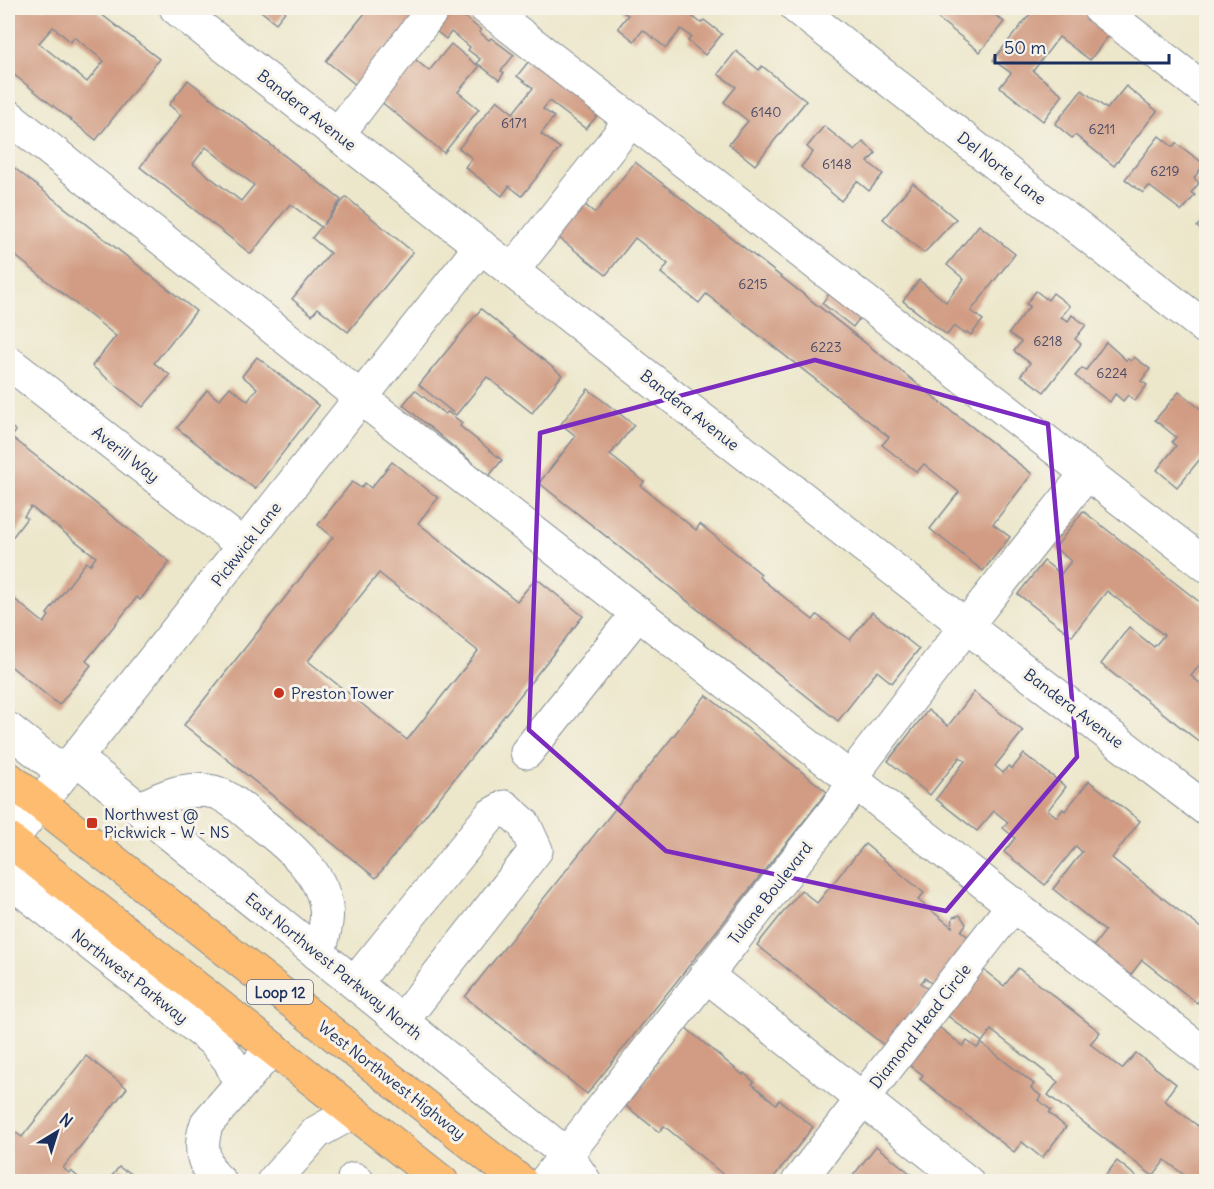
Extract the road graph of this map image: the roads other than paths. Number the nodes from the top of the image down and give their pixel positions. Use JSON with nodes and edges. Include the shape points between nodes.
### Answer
{"nodes":[{"id":1,"x":176,"y":8,"type":"edge"},
{"id":2,"x":434,"y":8,"type":"edge"},
{"id":3,"x":486,"y":8,"type":"edge"},
{"id":4,"x":797,"y":8,"type":"edge"},
{"id":5,"x":1099,"y":8,"type":"edge"},
{"id":6,"x":1206,"y":91,"type":"edge"},
{"id":7,"x":8,"y":116,"type":"edge"},
{"id":8,"x":632,"y":119,"type":"junction"},
{"id":9,"x":338,"y":134,"type":"junction"},
{"id":10,"x":481,"y":246,"type":"junction"},
{"id":11,"x":512,"y":271,"type":"junction"},
{"id":12,"x":1206,"y":328,"type":"edge"},
{"id":13,"x":8,"y":362,"type":"edge"},
{"id":14,"x":361,"y":398,"type":"junction"},
{"id":15,"x":1088,"y":472,"type":"junction"},
{"id":16,"x":244,"y":546,"type":"junction"},
{"id":17,"x":1206,"y":565,"type":"edge"},
{"id":18,"x":638,"y":613,"type":"junction"},
{"id":19,"x":966,"y":626,"type":"junction"},
{"id":20,"x":8,"y":729,"type":"edge"},
{"id":21,"x":527,"y":752,"type":"dead end"},
{"id":22,"x":70,"y":766,"type":"junction"},
{"id":23,"x":8,"y":778,"type":"edge"},
{"id":24,"x":853,"y":781,"type":"junction"},
{"id":25,"x":40,"y":804,"type":"junction"},
{"id":26,"x":140,"y":809,"type":"junction"},
{"id":27,"x":1206,"y":809,"type":"edge"},
{"id":28,"x":9,"y":840,"type":"edge"},
{"id":29,"x":8,"y":879,"type":"edge"},
{"id":30,"x":1014,"y":904,"type":"junction"},
{"id":31,"x":318,"y":954,"type":"junction"},
{"id":32,"x":706,"y":975,"type":"junction"},
{"id":33,"x":355,"y":983,"type":"junction"},
{"id":34,"x":402,"y":1021,"type":"junction"},
{"id":35,"x":272,"y":1048,"type":"junction"},
{"id":36,"x":1206,"y":1055,"type":"edge"},
{"id":37,"x":240,"y":1084,"type":"junction"},
{"id":38,"x":863,"y":1099,"type":"junction"},
{"id":39,"x":353,"y":1112,"type":"junction"},
{"id":40,"x":566,"y":1154,"type":"junction"},
{"id":41,"x":281,"y":1176,"type":"edge"},
{"id":42,"x":220,"y":1182,"type":"edge"},
{"id":43,"x":442,"y":1182,"type":"edge"},
{"id":44,"x":504,"y":1182,"type":"edge"},
{"id":45,"x":521,"y":1182,"type":"edge"},
{"id":46,"x":545,"y":1182,"type":"edge"},
{"id":47,"x":585,"y":1182,"type":"edge"},
{"id":48,"x":798,"y":1182,"type":"edge"},
{"id":49,"x":967,"y":1182,"type":"edge"}],
"edges":[{"from":1,"to":9,"type":"street","name":"Bandera Avenue"},
{"from":2,"to":9,"type":"street"},
{"from":3,"to":8,"type":"street"},
{"from":4,"to":12,"type":"street","name":"Del Norte Lane"},
{"from":5,"to":6,"type":"street"},
{"from":7,"to":14,"type":"street"},
{"from":8,"to":11,"type":"street"},
{"from":8,"to":15,"type":"street"},
{"from":9,"to":10,"type":"street","name":"Bandera Avenue"},
{"from":10,"to":11,"type":"street","name":"Bandera Avenue"},
{"from":10,"to":14,"type":"street","name":"Pickwick Lane"},
{"from":11,"to":19,"type":"street","name":"Bandera Avenue"},
{"from":13,"to":16,"type":"street","name":"Averill Way"},
{"from":14,"to":16,"type":"street","name":"Pickwick Lane"},
{"from":14,"to":18,"type":"street"},
{"from":15,"to":17,"type":"street"},
{"from":15,"to":19,"type":"street","name":"Tulane Boulevard"},
{"from":16,"to":22,"type":"street","name":"Pickwick Lane"},
{"from":18,"to":21,"type":"street"},
{"from":18,"to":24,"type":"street"},
{"from":19,"to":24,"type":"street","name":"Tulane Boulevard","via":[[862,761]]},
{"from":19,"to":27,"type":"street","name":"Bandera Avenue"},
{"from":20,"to":22,"type":"street","name":"East Northwest Parkway North"},
{"from":22,"to":25,"type":"street","name":"Pickwick Lane"},
{"from":22,"to":26,"type":"street","name":"East Northwest Parkway North"},
{"from":23,"to":25,"type":"main road","name":"West Northwest Highway","number":"Loop 12"},
{"from":24,"to":30,"type":"street"},
{"from":24,"to":32,"type":"street","name":"Tulane Boulevard","via":[[843,800]]},
{"from":25,"to":28,"type":"street","name":"Pickwick Lane"},
{"from":25,"to":45,"type":"main road","name":"West Northwest Highway","number":"Loop 12"},
{"from":26,"to":31,"type":"street","name":"East Northwest Parkway North"},
{"from":26,"to":31,"type":"street","via":[[186,790],[216,792],[294,850],[323,895],[327,921]]},
{"from":28,"to":35,"type":"main road","number":"Loop 12"},
{"from":29,"to":37,"type":"street","name":"Northwest Parkway","via":[[215,1042],[230,1061]]},
{"from":30,"to":36,"type":"street"},
{"from":30,"to":38,"type":"street","name":"Diamond Head Circle"},
{"from":31,"to":33,"type":"street","name":"East Northwest Parkway North"},
{"from":32,"to":38,"type":"street"},
{"from":32,"to":40,"type":"street","name":"Tulane Boulevard"},
{"from":33,"to":34,"type":"street","name":"East Northwest Parkway North"},
{"from":33,"to":34,"type":"street","via":[[491,814],[505,807],[524,824],[536,850]]},
{"from":34,"to":40,"type":"street","name":"East Northwest Parkway North"},
{"from":35,"to":37,"type":"street"},
{"from":35,"to":39,"type":"main road","number":"Loop 12"},
{"from":35,"to":44,"type":"main road","via":[[289,1038],[309,1039],[483,1175]]},
{"from":37,"to":42,"type":"street","via":[[207,1124],[202,1137],[206,1165]]},
{"from":38,"to":48,"type":"street"},
{"from":38,"to":49,"type":"street","name":"Diamond Head Circle"},
{"from":39,"to":41,"type":"street","via":[[317,1132]]},
{"from":39,"to":43,"type":"main road","number":"Loop 12"},
{"from":40,"to":46,"type":"street","name":"Tulane Boulevard"},
{"from":40,"to":47,"type":"street","name":"East Northwest Parkway North"}]}
